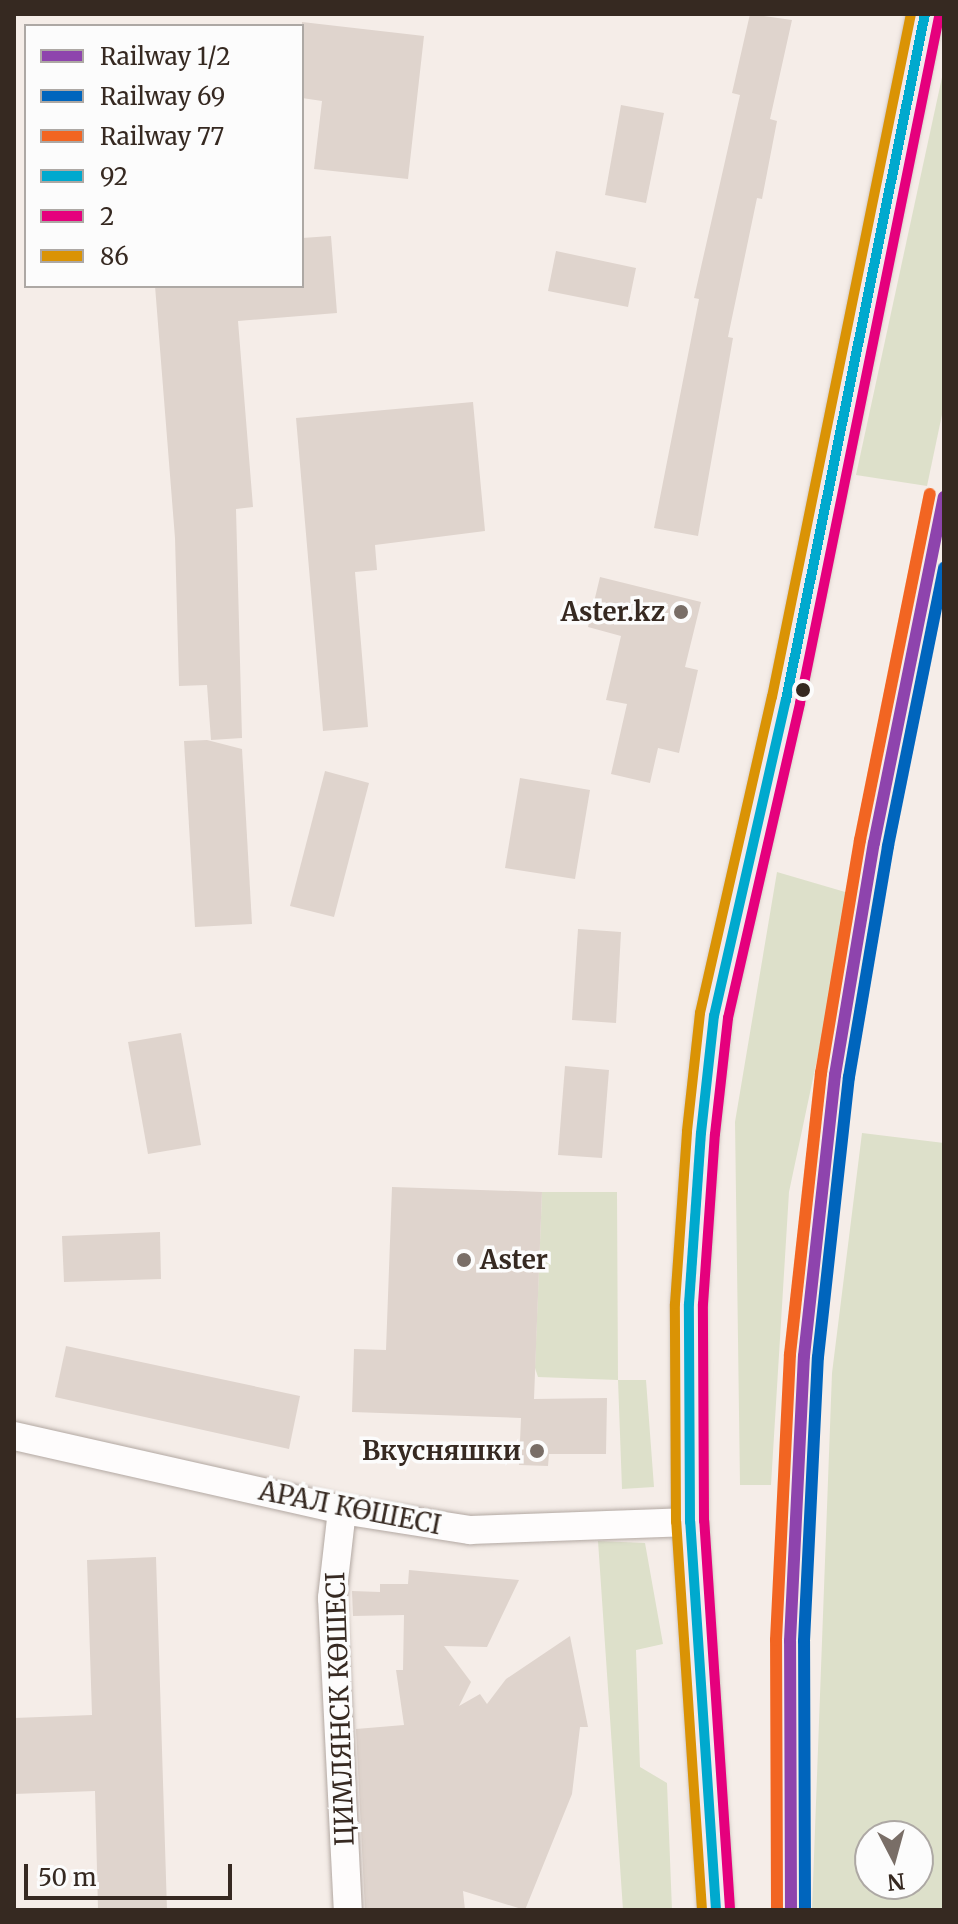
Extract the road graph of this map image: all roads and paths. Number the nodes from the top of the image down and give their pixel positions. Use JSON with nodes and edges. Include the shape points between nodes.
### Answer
{"nodes":[{"id":1,"x":925,"y":14,"type":"edge"},
{"id":2,"x":14,"y":1436,"type":"edge"},
{"id":3,"x":342,"y":1510,"type":"junction"},
{"id":4,"x":690,"y":1522,"type":"junction"},
{"id":5,"x":348,"y":1910,"type":"edge"},
{"id":6,"x":716,"y":1910,"type":"edge"}],
"edges":[{"from":1,"to":4,"type":"main road","via":[[786,700],[714,1016],[689,1304]]},
{"from":2,"to":3,"type":"street","name":"АРАЛ КӨШЕСІ"},
{"from":3,"to":4,"type":"street","name":"АРАЛ КӨШЕСІ","via":[[470,1530]]},
{"from":3,"to":5,"type":"street","name":"ЦИМЛЯНСК КӨШЕСІ","via":[[332,1598]]},
{"from":4,"to":6,"type":"main road"}]}
